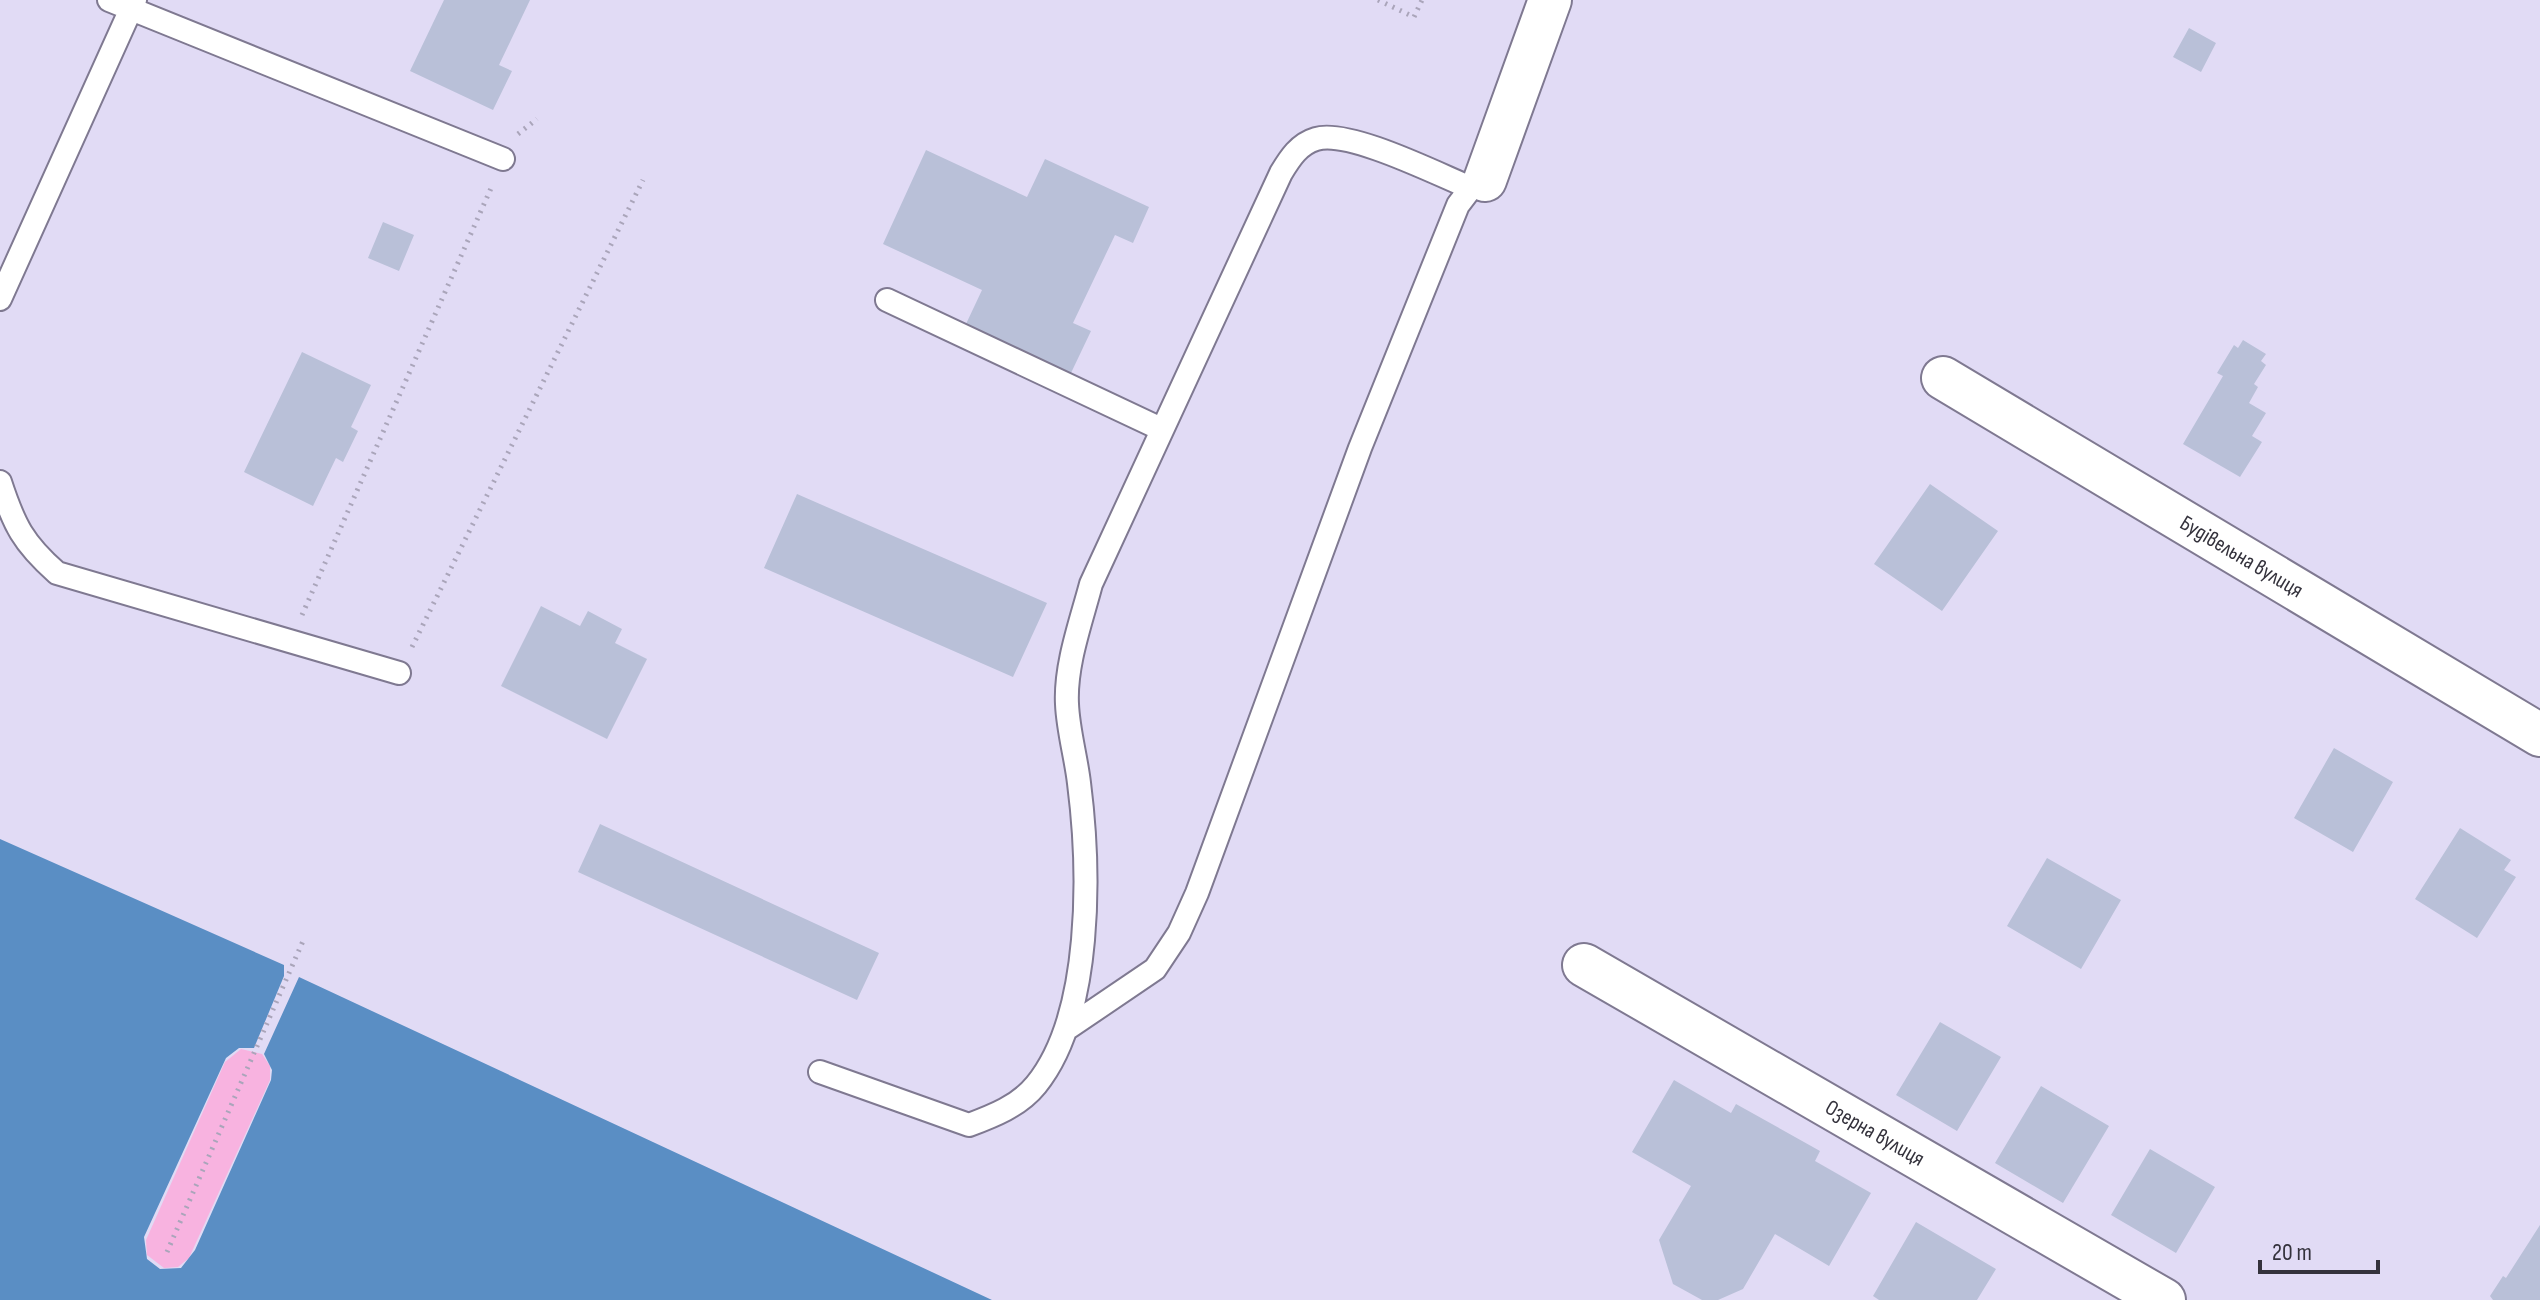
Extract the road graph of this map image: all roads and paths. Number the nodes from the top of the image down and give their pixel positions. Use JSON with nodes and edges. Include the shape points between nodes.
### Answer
{"nodes":[{"id":1,"x":109,"y":0,"type":"edge"},
{"id":2,"x":1378,"y":0,"type":"edge"},
{"id":3,"x":1422,"y":0,"type":"edge"},
{"id":4,"x":1550,"y":0,"type":"edge"},
{"id":5,"x":133,"y":4,"type":"edge"},
{"id":6,"x":537,"y":119,"type":"dead end"},
{"id":7,"x":503,"y":159,"type":"junction"},
{"id":8,"x":643,"y":180,"type":"dead end"},
{"id":9,"x":1478,"y":184,"type":"junction"},
{"id":10,"x":0,"y":299,"type":"edge"},
{"id":11,"x":887,"y":300,"type":"dead end"},
{"id":12,"x":1943,"y":378,"type":"dead end"},
{"id":13,"x":1161,"y":429,"type":"junction"},
{"id":14,"x":0,"y":482,"type":"edge"},
{"id":15,"x":291,"y":642,"type":"junction"},
{"id":16,"x":399,"y":673,"type":"joint"},
{"id":17,"x":2540,"y":735,"type":"edge"},
{"id":18,"x":303,"y":941,"type":"dead end"},
{"id":19,"x":1584,"y":965,"type":"dead end"},
{"id":20,"x":1068,"y":1028,"type":"junction"},
{"id":21,"x":820,"y":1072,"type":"dead end"},
{"id":22,"x":167,"y":1252,"type":"dead end"},
{"id":23,"x":2164,"y":1300,"type":"edge"}],
"edges":[{"from":1,"to":5,"type":"lane"},
{"from":2,"to":3,"type":"path","via":[[1414,17]]},
{"from":4,"to":9,"type":"street"},
{"from":5,"to":7,"type":"lane"},
{"from":5,"to":10,"type":"lane"},
{"from":6,"to":7,"type":"path","via":[[520,129]]},
{"from":7,"to":15,"type":"path"},
{"from":8,"to":16,"type":"path"},
{"from":9,"to":13,"type":"lane","via":[[1352,140],[1335,136],[1306,143],[1281,173]]},
{"from":9,"to":20,"type":"lane","via":[[1458,205],[1360,448],[1179,933],[1155,969]]},
{"from":11,"to":13,"type":"lane"},
{"from":12,"to":17,"type":"street","name":"Будівельна вулиця"},
{"from":13,"to":20,"type":"lane","via":[[1091,584],[1076,640],[1067,703],[1080,786],[1085,909],[1083,956]]},
{"from":14,"to":15,"type":"lane","via":[[14,527],[57,573]]},
{"from":15,"to":16,"type":"lane"},
{"from":18,"to":22,"type":"path"},
{"from":19,"to":23,"type":"street","name":"Озерна вулиця"},
{"from":20,"to":21,"type":"lane","via":[[1036,1085],[1004,1111],[969,1125]]}]}
